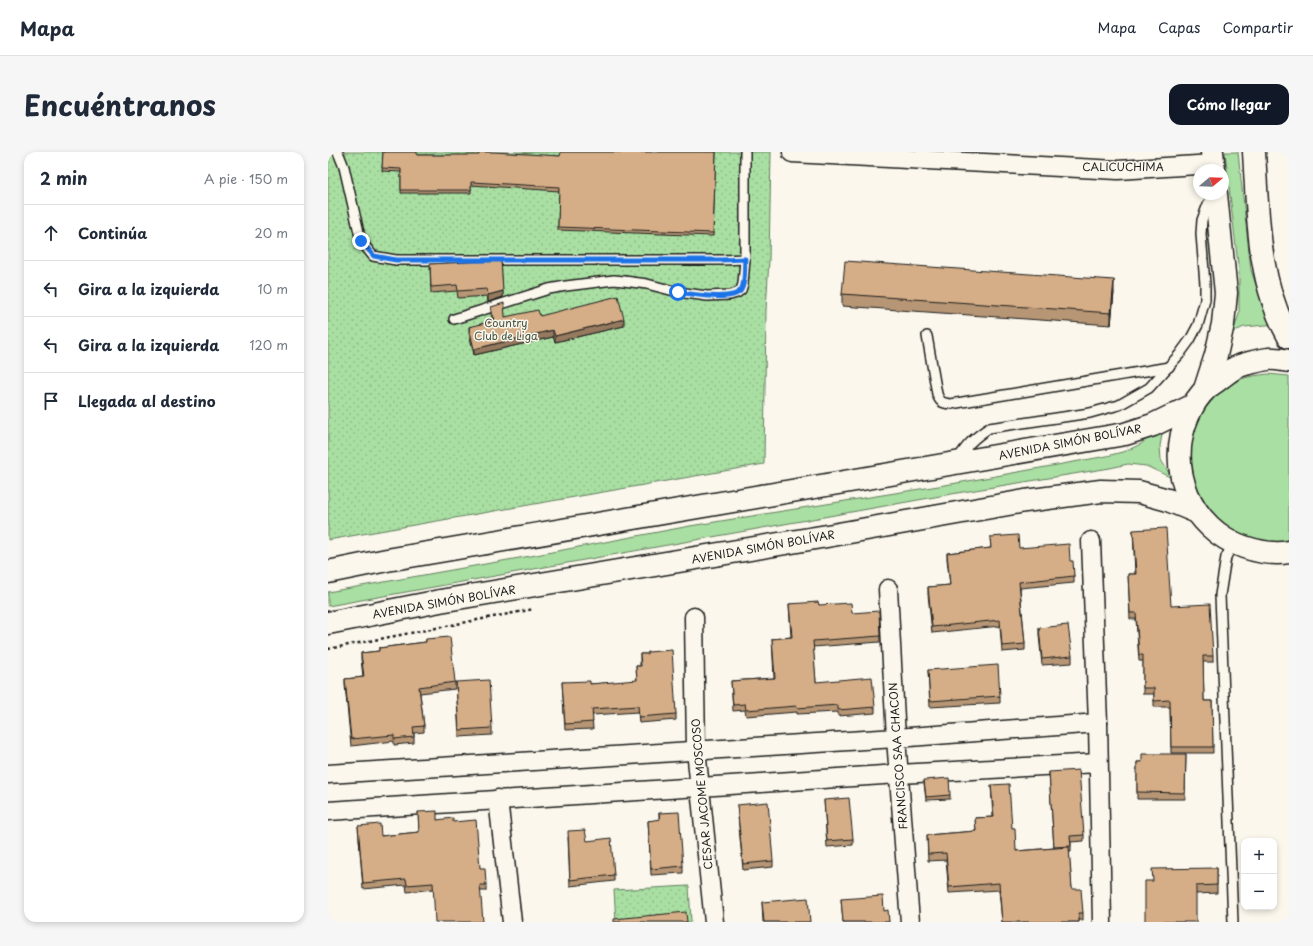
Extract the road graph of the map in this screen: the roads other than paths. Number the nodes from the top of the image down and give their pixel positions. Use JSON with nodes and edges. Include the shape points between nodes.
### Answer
{"nodes":[{"id":1,"x":338,"y":152,"type":"edge"},
{"id":2,"x":745,"y":152,"type":"edge"},
{"id":3,"x":1254,"y":152,"type":"edge"},
{"id":4,"x":792,"y":153,"type":"dead end"},
{"id":5,"x":1213,"y":162,"type":"edge"},
{"id":6,"x":1212,"y":200,"type":"edge"},
{"id":7,"x":1217,"y":200,"type":"edge"},
{"id":8,"x":745,"y":259,"type":"junction"},
{"id":9,"x":454,"y":319,"type":"dead end"},
{"id":10,"x":927,"y":336,"type":"dead end"},
{"id":11,"x":1289,"y":337,"type":"edge"},
{"id":12,"x":1289,"y":361,"type":"edge"},
{"id":13,"x":1168,"y":368,"type":"junction"},
{"id":14,"x":1199,"y":398,"type":"junction"},
{"id":15,"x":956,"y":462,"type":"junction"},
{"id":16,"x":1197,"y":512,"type":"junction"},
{"id":17,"x":1091,"y":541,"type":"dead end"},
{"id":18,"x":1233,"y":544,"type":"junction"},
{"id":19,"x":1289,"y":552,"type":"edge"},
{"id":20,"x":328,"y":572,"type":"edge"},
{"id":21,"x":888,"y":589,"type":"dead end"},
{"id":22,"x":694,"y":617,"type":"dead end"},
{"id":23,"x":328,"y":623,"type":"edge"},
{"id":24,"x":1098,"y":723,"type":"junction"},
{"id":25,"x":896,"y":738,"type":"junction"},
{"id":26,"x":696,"y":750,"type":"junction"},
{"id":27,"x":1098,"y":762,"type":"junction"},
{"id":28,"x":328,"y":774,"type":"edge"},
{"id":29,"x":899,"y":774,"type":"junction"},
{"id":30,"x":700,"y":787,"type":"junction"},
{"id":31,"x":498,"y":800,"type":"junction"},
{"id":32,"x":328,"y":811,"type":"edge"},
{"id":33,"x":512,"y":922,"type":"edge"},
{"id":34,"x":714,"y":922,"type":"edge"},
{"id":35,"x":910,"y":922,"type":"edge"},
{"id":36,"x":1102,"y":922,"type":"edge"},
{"id":37,"x":1233,"y":922,"type":"edge"}],
"edges":[{"from":1,"to":8,"type":"lane","via":[[344,167],[361,241],[374,256],[396,260]]},
{"from":2,"to":8,"type":"lane"},
{"from":3,"to":11,"type":"highway","via":[[1261,246],[1267,281],[1272,301]]},
{"from":4,"to":5,"type":"street","name":"CALICUCHIMA","via":[[1118,170]]},
{"from":6,"to":13,"type":"lane","via":[[1202,220],[1201,234],[1205,300],[1198,325],[1190,340]]},
{"from":7,"to":14,"type":"highway","via":[[1226,293],[1224,324],[1216,355]]},
{"from":8,"to":9,"type":"lane","via":[[741,290],[730,295],[707,296],[614,280],[549,289]]},
{"from":10,"to":13,"type":"lane","via":[[937,394],[943,403],[952,404]]},
{"from":12,"to":14,"type":"highway","name":"AVENIDA SIMÓN BOLÍVAR","via":[[1269,359],[1234,368]]},
{"from":13,"to":15,"type":"lane","via":[[1149,388],[1119,405],[1090,413],[990,428],[976,436]]},
{"from":14,"to":15,"type":"highway","name":"AVENIDA SIMÓN BOLÍVAR","via":[[1153,425],[1125,434]]},
{"from":14,"to":16,"type":"highway","via":[[1183,426],[1179,448],[1180,471],[1186,492]]},
{"from":15,"to":20,"type":"highway","name":"AVENIDA SIMÓN BOLÍVAR"},
{"from":16,"to":18,"type":"highway","via":[[1213,530]]},
{"from":16,"to":23,"type":"highway","name":"AVENIDA SIMÓN BOLÍVAR","via":[[1139,492],[1101,491],[448,600]]},
{"from":17,"to":24,"type":"street"},
{"from":18,"to":19,"type":"highway","via":[[1256,552]]},
{"from":18,"to":37,"type":"lane","via":[[1226,557],[1220,595]]},
{"from":21,"to":25,"type":"street","name":"FRANCISCO SAA CHACON"},
{"from":22,"to":26,"type":"street","name":"CESAR JACOME MOSCOSO"},
{"from":24,"to":25,"type":"street"},
{"from":24,"to":27,"type":"street"},
{"from":25,"to":26,"type":"street"},
{"from":25,"to":29,"type":"street","name":"FRANCISCO SAA CHACON"},
{"from":26,"to":28,"type":"street"},
{"from":26,"to":30,"type":"street","name":"CESAR JACOME MOSCOSO"},
{"from":27,"to":29,"type":"street"},
{"from":27,"to":36,"type":"street"},
{"from":29,"to":30,"type":"street"},
{"from":29,"to":35,"type":"street","name":"FRANCISCO SAA CHACON"},
{"from":30,"to":31,"type":"street"},
{"from":30,"to":34,"type":"street","name":"CESAR JACOME MOSCOSO"},
{"from":31,"to":32,"type":"street"},
{"from":31,"to":33,"type":"street"}]}
